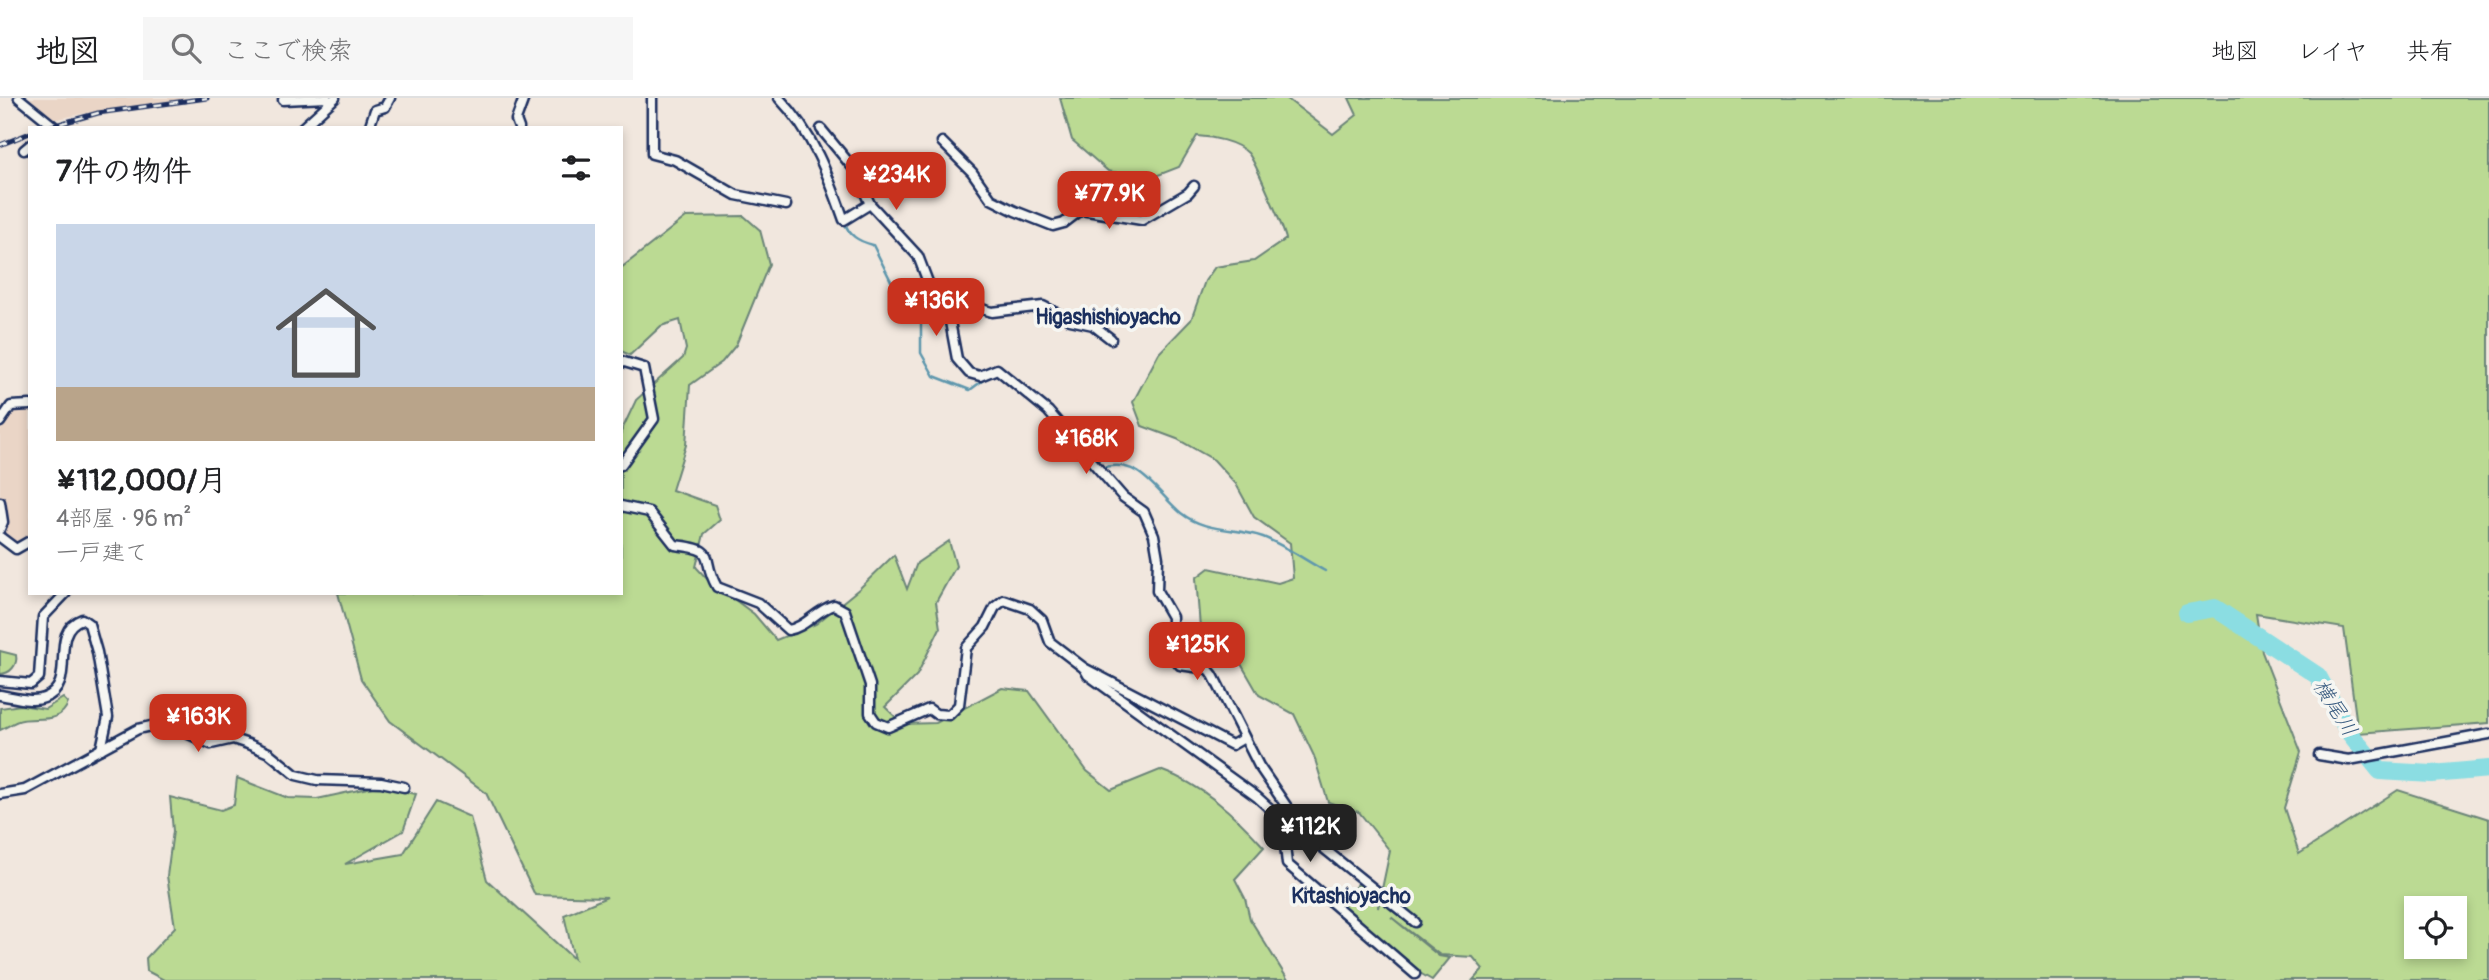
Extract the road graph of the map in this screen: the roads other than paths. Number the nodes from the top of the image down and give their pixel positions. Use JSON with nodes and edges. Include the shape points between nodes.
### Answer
{"nodes":[{"id":1,"x":19,"y":98,"type":"edge"},
{"id":2,"x":327,"y":98,"type":"edge"},
{"id":3,"x":335,"y":98,"type":"edge"},
{"id":4,"x":390,"y":98,"type":"edge"},
{"id":5,"x":524,"y":98,"type":"edge"},
{"id":6,"x":653,"y":98,"type":"edge"},
{"id":7,"x":779,"y":98,"type":"edge"},
{"id":8,"x":283,"y":100,"type":"dead end"},
{"id":9,"x":54,"y":126,"type":"edge"},
{"id":10,"x":304,"y":126,"type":"edge"},
{"id":11,"x":370,"y":126,"type":"edge"},
{"id":12,"x":518,"y":126,"type":"edge"},
{"id":13,"x":821,"y":129,"type":"dead end"},
{"id":14,"x":943,"y":142,"type":"dead end"},
{"id":15,"x":1194,"y":186,"type":"dead end"},
{"id":16,"x":870,"y":204,"type":"junction"},
{"id":17,"x":786,"y":205,"type":"dead end"},
{"id":18,"x":948,"y":311,"type":"junction"},
{"id":19,"x":1111,"y":339,"type":"dead end"},
{"id":20,"x":623,"y":362,"type":"edge"},
{"id":21,"x":28,"y":405,"type":"edge"},
{"id":22,"x":0,"y":422,"type":"edge"},
{"id":23,"x":623,"y":462,"type":"edge"},
{"id":24,"x":0,"y":502,"type":"edge"},
{"id":25,"x":623,"y":506,"type":"edge"},
{"id":26,"x":0,"y":529,"type":"edge"},
{"id":27,"x":0,"y":537,"type":"edge"},
{"id":28,"x":28,"y":542,"type":"edge"},
{"id":29,"x":64,"y":595,"type":"edge"},
{"id":30,"x":1084,"y":668,"type":"junction"},
{"id":31,"x":0,"y":681,"type":"edge"},
{"id":32,"x":0,"y":695,"type":"edge"},
{"id":33,"x":2489,"y":734,"type":"edge"},
{"id":34,"x":1244,"y":738,"type":"junction"},
{"id":35,"x":101,"y":749,"type":"junction"},
{"id":36,"x":2319,"y":755,"type":"dead end"},
{"id":37,"x":404,"y":787,"type":"dead end"},
{"id":38,"x":0,"y":793,"type":"edge"},
{"id":39,"x":1289,"y":810,"type":"junction"},
{"id":40,"x":1286,"y":823,"type":"junction"},
{"id":41,"x":1415,"y":922,"type":"dead end"},
{"id":42,"x":1415,"y":974,"type":"dead end"}],
"edges":[{"from":1,"to":9,"type":"street"},
{"from":2,"to":8,"type":"street"},
{"from":3,"to":10,"type":"street"},
{"from":4,"to":11,"type":"street","via":[[385,107],[375,110]]},
{"from":5,"to":12,"type":"street"},
{"from":6,"to":17,"type":"street","via":[[652,154],[675,160],[736,195]]},
{"from":7,"to":16,"type":"street","via":[[811,138],[844,220]]},
{"from":13,"to":16,"type":"street","via":[[854,169]]},
{"from":14,"to":15,"type":"street","via":[[990,199],[1053,226],[1081,210],[1142,220]]},
{"from":16,"to":18,"type":"street","via":[[918,257],[931,290]]},
{"from":18,"to":19,"type":"street","via":[[961,303],[992,312],[1043,306],[1093,325]]},
{"from":18,"to":34,"type":"street","via":[[957,359],[969,373],[980,376],[996,369],[1005,376],[1048,411],[1123,497],[1144,512],[1158,558],[1157,592],[1172,617],[1171,653],[1180,665],[1208,669]]},
{"from":20,"to":23,"type":"street","via":[[644,368],[654,419]]},
{"from":21,"to":22,"type":"street","via":[[11,406]]},
{"from":24,"to":26,"type":"street"},
{"from":25,"to":30,"type":"street","via":[[649,512],[675,545],[700,548],[707,554],[717,587],[758,603],[788,630],[797,629],[820,609],[834,605],[845,611],[870,685],[870,713],[888,727],[929,709],[949,715],[960,705],[966,648],[1004,600],[1030,609],[1042,620],[1050,642]]},
{"from":27,"to":28,"type":"street","via":[[16,549]]},
{"from":29,"to":31,"type":"street","via":[[43,617],[39,677],[31,684]]},
{"from":30,"to":34,"type":"street","via":[[1232,745]]},
{"from":30,"to":40,"type":"street","via":[[1088,676],[1257,797]]},
{"from":32,"to":35,"type":"street","via":[[34,699],[51,694],[64,667],[67,628],[82,619],[89,624],[97,652],[108,717]]},
{"from":33,"to":36,"type":"street","via":[[2349,760]]},
{"from":34,"to":39,"type":"street"},
{"from":35,"to":37,"type":"street","via":[[138,729],[164,723],[211,744],[233,739],[248,744],[269,753],[296,775]]},
{"from":35,"to":38,"type":"street","via":[[25,790]]},
{"from":39,"to":40,"type":"street"},
{"from":39,"to":41,"type":"street","via":[[1310,827],[1312,839]]},
{"from":40,"to":42,"type":"street","via":[[1287,864]]}]}
